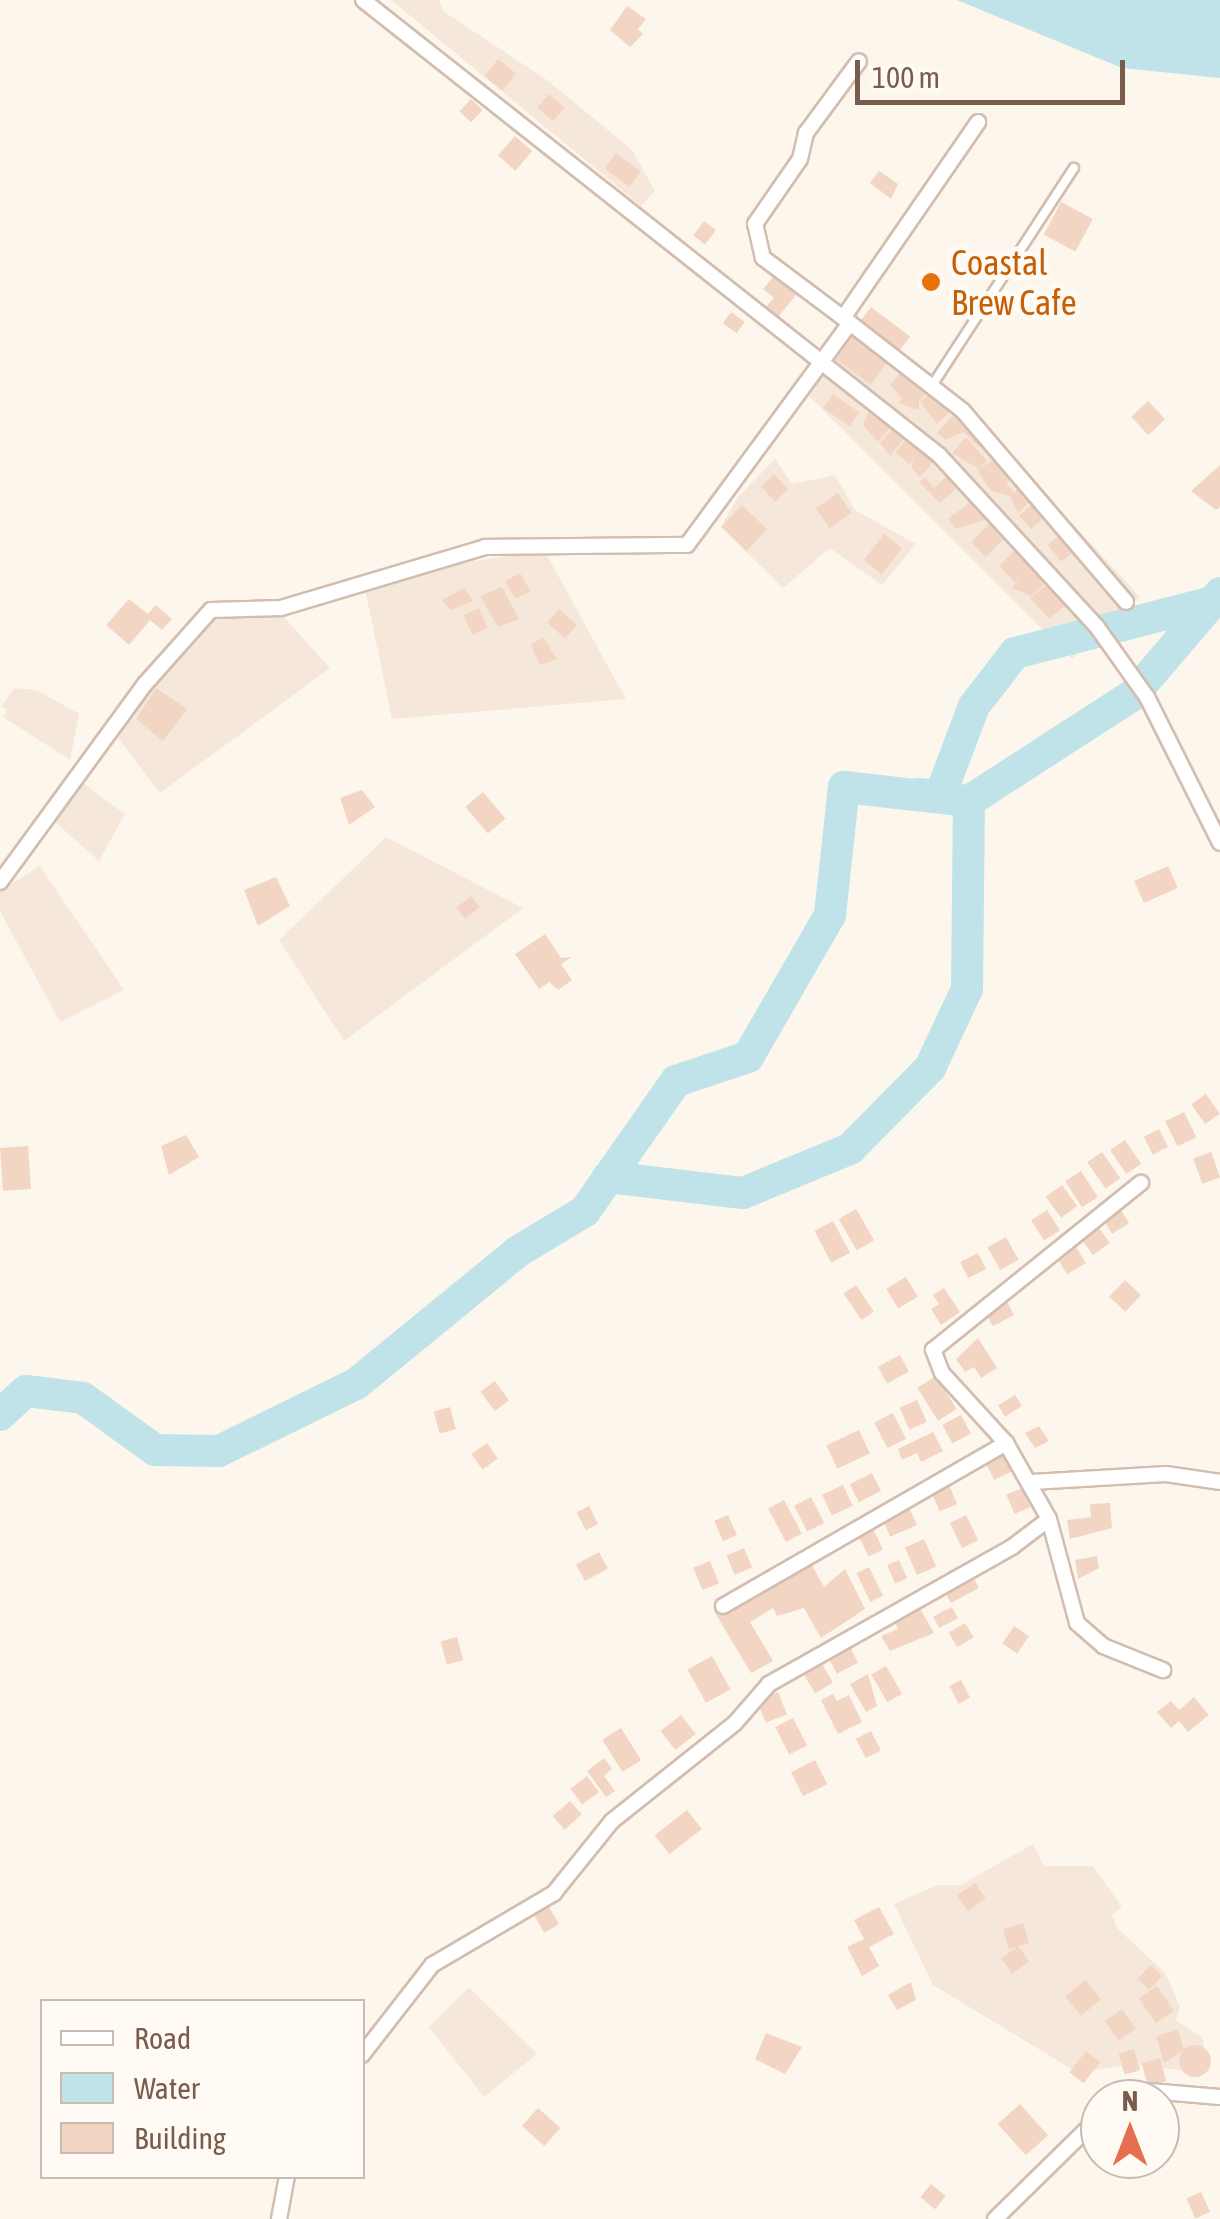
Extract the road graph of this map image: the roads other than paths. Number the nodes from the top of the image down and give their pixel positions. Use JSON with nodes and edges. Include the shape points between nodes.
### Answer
{"nodes":[{"id":1,"x":362,"y":0,"type":"edge"},
{"id":2,"x":858,"y":61,"type":"dead end"},
{"id":3,"x":978,"y":122,"type":"dead end"},
{"id":4,"x":1074,"y":168,"type":"dead end"},
{"id":5,"x":846,"y":321,"type":"junction"},
{"id":6,"x":821,"y":364,"type":"junction"},
{"id":7,"x":933,"y":384,"type":"junction"},
{"id":8,"x":1126,"y":602,"type":"dead end"},
{"id":9,"x":1220,"y":843,"type":"edge"},
{"id":10,"x":0,"y":882,"type":"edge"},
{"id":11,"x":1141,"y":1183,"type":"dead end"},
{"id":12,"x":1006,"y":1443,"type":"junction"},
{"id":13,"x":1032,"y":1482,"type":"junction"},
{"id":14,"x":1220,"y":1482,"type":"edge"},
{"id":15,"x":1049,"y":1519,"type":"junction"},
{"id":16,"x":723,"y":1606,"type":"dead end"},
{"id":17,"x":1163,"y":1670,"type":"dead end"},
{"id":18,"x":365,"y":2051,"type":"edge"},
{"id":19,"x":1180,"y":2093,"type":"edge"},
{"id":20,"x":1220,"y":2096,"type":"edge"},
{"id":21,"x":1080,"y":2135,"type":"edge"},
{"id":22,"x":286,"y":2179,"type":"edge"},
{"id":23,"x":279,"y":2219,"type":"edge"},
{"id":24,"x":994,"y":2219,"type":"edge"}],
"edges":[{"from":1,"to":6,"type":"street"},
{"from":2,"to":5,"type":"street","via":[[806,133],[800,159],[755,224],[763,258]]},
{"from":3,"to":5,"type":"street"},
{"from":4,"to":7,"type":"lane"},
{"from":5,"to":6,"type":"street"},
{"from":5,"to":7,"type":"street"},
{"from":6,"to":9,"type":"street","via":[[939,455],[1097,627],[1147,698]]},
{"from":6,"to":10,"type":"street","via":[[687,545],[486,547],[281,608],[210,610],[145,684]]},
{"from":7,"to":8,"type":"street","via":[[1012,461]]},
{"from":11,"to":12,"type":"street","via":[[932,1350],[942,1373]]},
{"from":12,"to":13,"type":"street"},
{"from":12,"to":16,"type":"street"},
{"from":13,"to":14,"type":"street","via":[[1166,1474]]},
{"from":13,"to":15,"type":"street"},
{"from":15,"to":17,"type":"street","via":[[1078,1622],[1102,1646]]},
{"from":15,"to":18,"type":"street","via":[[1012,1547],[770,1684],[734,1723],[612,1821],[554,1894],[432,1965]]},
{"from":19,"to":20,"type":"street"},
{"from":21,"to":24,"type":"street"},
{"from":22,"to":23,"type":"street"}]}
